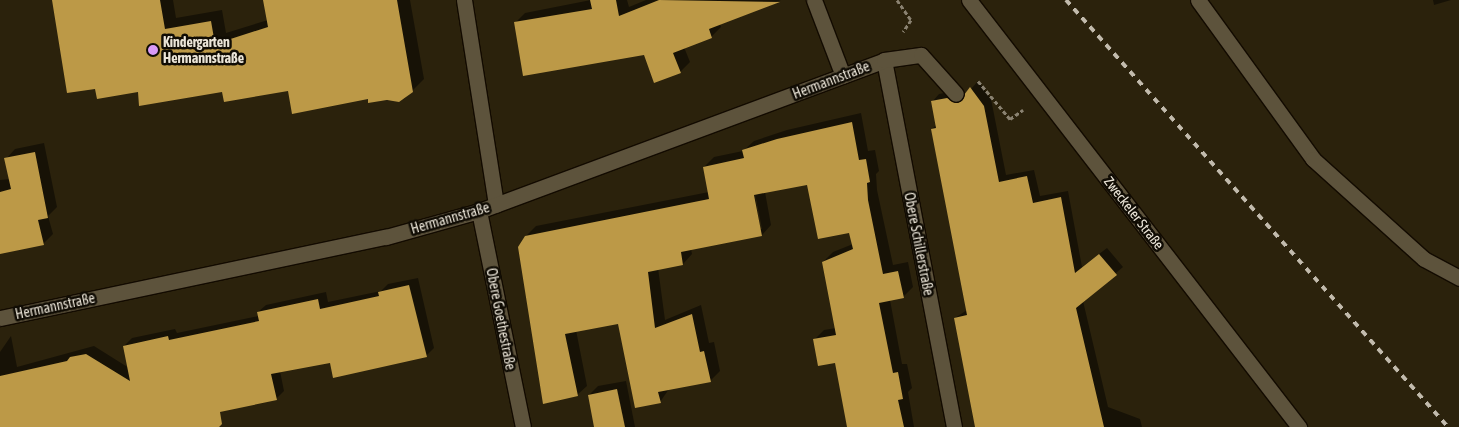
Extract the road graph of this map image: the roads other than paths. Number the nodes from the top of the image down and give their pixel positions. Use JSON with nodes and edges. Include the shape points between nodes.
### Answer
{"nodes":[{"id":1,"x":464,"y":0,"type":"edge"},
{"id":2,"x":814,"y":0,"type":"edge"},
{"id":3,"x":969,"y":0,"type":"edge"},
{"id":4,"x":1198,"y":0,"type":"edge"},
{"id":5,"x":884,"y":60,"type":"junction"},
{"id":6,"x":843,"y":76,"type":"junction"},
{"id":7,"x":956,"y":94,"type":"dead end"},
{"id":8,"x":496,"y":205,"type":"junction"},
{"id":9,"x":479,"y":211,"type":"junction"},
{"id":10,"x":1459,"y":278,"type":"edge"},
{"id":11,"x":0,"y":318,"type":"edge"},
{"id":12,"x":523,"y":427,"type":"edge"},
{"id":13,"x":954,"y":427,"type":"edge"},
{"id":14,"x":1299,"y":427,"type":"edge"}],
"edges":[{"from":1,"to":8,"type":"street"},
{"from":2,"to":6,"type":"street"},
{"from":3,"to":14,"type":"street","name":"Zweckeler Straße"},
{"from":4,"to":10,"type":"street","via":[[1313,159],[1424,259]]},
{"from":5,"to":6,"type":"street","name":"Hermannstraße"},
{"from":5,"to":7,"type":"street","name":"Hermannstraße","via":[[921,55]]},
{"from":5,"to":13,"type":"street","name":"Obere Schillerstraße"},
{"from":6,"to":8,"type":"street","name":"Hermannstraße"},
{"from":8,"to":9,"type":"street","name":"Hermannstraße"},
{"from":9,"to":11,"type":"street","name":"Hermannstraße","via":[[386,237]]},
{"from":9,"to":12,"type":"street","name":"Obere Goethestraße"}]}
